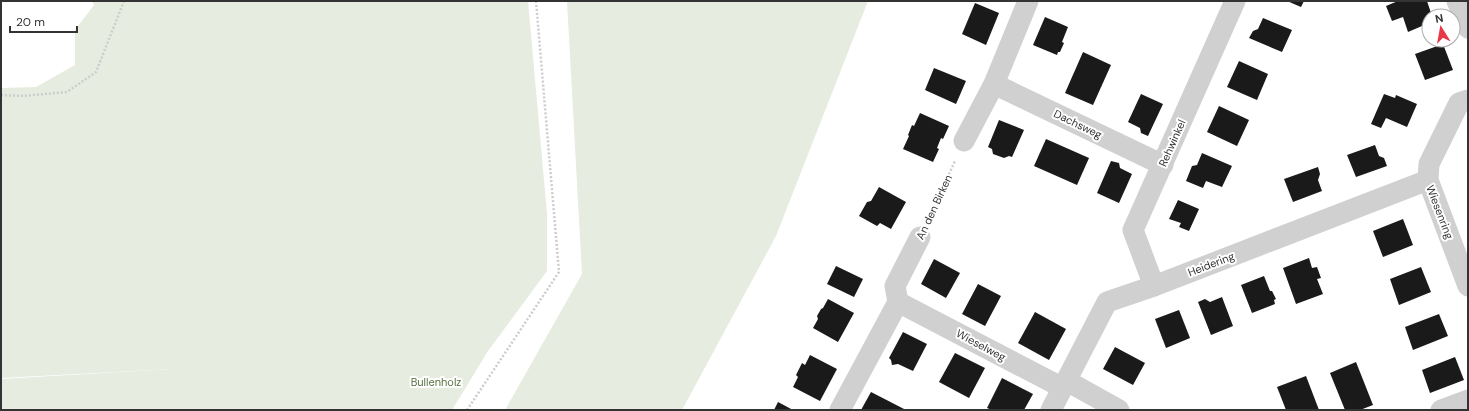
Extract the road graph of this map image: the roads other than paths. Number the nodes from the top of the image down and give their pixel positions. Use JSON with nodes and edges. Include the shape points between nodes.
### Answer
{"nodes":[{"id":1,"x":1028,"y":1,"type":"edge"},
{"id":2,"x":1235,"y":1,"type":"edge"},
{"id":3,"x":1457,"y":1,"type":"edge"},
{"id":4,"x":1468,"y":28,"type":"edge"},
{"id":5,"x":994,"y":84,"type":"junction"},
{"id":6,"x":1468,"y":100,"type":"edge"},
{"id":7,"x":964,"y":141,"type":"road end"},
{"id":8,"x":1163,"y":165,"type":"junction"},
{"id":9,"x":1428,"y":180,"type":"junction"},
{"id":10,"x":920,"y":237,"type":"road end"},
{"id":11,"x":1464,"y":263,"type":"edge"},
{"id":12,"x":1154,"y":286,"type":"junction"},
{"id":13,"x":1468,"y":286,"type":"edge"},
{"id":14,"x":898,"y":302,"type":"junction"},
{"id":15,"x":1065,"y":385,"type":"junction"},
{"id":16,"x":1468,"y":400,"type":"edge"},
{"id":17,"x":840,"y":410,"type":"edge"},
{"id":18,"x":1051,"y":410,"type":"edge"},
{"id":19,"x":1119,"y":410,"type":"edge"},
{"id":20,"x":1441,"y":410,"type":"edge"}],
"edges":[{"from":1,"to":5,"type":"street"},
{"from":2,"to":8,"type":"street","name":"Rehwinkel"},
{"from":3,"to":4,"type":"street"},
{"from":5,"to":7,"type":"street"},
{"from":5,"to":8,"type":"street","name":"Dachsweg"},
{"from":6,"to":9,"type":"street","name":"Wiesenring","via":[[1459,103],[1429,164]]},
{"from":8,"to":12,"type":"street","name":"Rehwinkel","via":[[1133,230]]},
{"from":9,"to":11,"type":"street","name":"Wiesenring"},
{"from":9,"to":12,"type":"street","name":"Heidering"},
{"from":10,"to":14,"type":"street","name":"An den Birken","via":[[895,286]]},
{"from":11,"to":13,"type":"street","name":"Wiesenring"},
{"from":12,"to":15,"type":"street","name":"Heidering","via":[[1106,302]]},
{"from":14,"to":15,"type":"street","name":"Wieselweg"},
{"from":14,"to":17,"type":"street"},
{"from":15,"to":18,"type":"street","name":"Heidering"},
{"from":15,"to":19,"type":"street","name":"Wieselweg"},
{"from":16,"to":20,"type":"street"}]}
